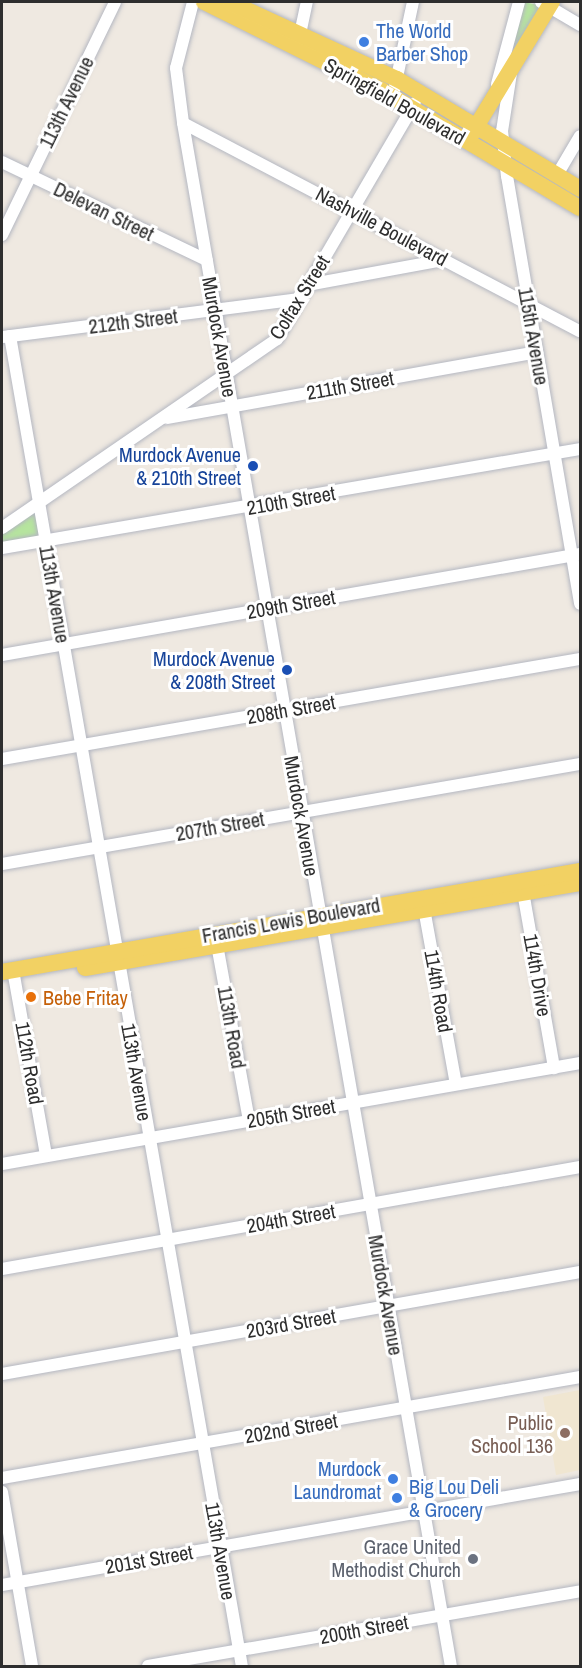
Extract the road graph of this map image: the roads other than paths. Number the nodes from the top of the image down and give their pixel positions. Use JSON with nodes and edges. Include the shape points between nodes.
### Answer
{"nodes":[{"id":1,"x":115,"y":2,"type":"edge"},
{"id":2,"x":193,"y":2,"type":"edge"},
{"id":3,"x":204,"y":2,"type":"edge"},
{"id":4,"x":230,"y":2,"type":"edge"},
{"id":5,"x":307,"y":2,"type":"edge"},
{"id":6,"x":413,"y":2,"type":"edge"},
{"id":7,"x":519,"y":2,"type":"edge"},
{"id":8,"x":548,"y":3,"type":"edge"},
{"id":9,"x":580,"y":25,"type":"edge"},
{"id":10,"x":300,"y":34,"type":"junction"},
{"id":11,"x":512,"y":67,"type":"junction"},
{"id":12,"x":397,"y":80,"type":"junction"},
{"id":13,"x":393,"y":96,"type":"junction"},
{"id":14,"x":493,"y":98,"type":"junction"},
{"id":15,"x":417,"y":101,"type":"junction"},
{"id":16,"x":183,"y":123,"type":"junction"},
{"id":17,"x":471,"y":134,"type":"junction"},
{"id":18,"x":580,"y":136,"type":"edge"},
{"id":19,"x":503,"y":143,"type":"junction"},
{"id":20,"x":2,"y":162,"type":"edge"},
{"id":21,"x":506,"y":163,"type":"junction"},
{"id":22,"x":557,"y":175,"type":"junction"},
{"id":23,"x":29,"y":176,"type":"junction"},
{"id":24,"x":580,"y":189,"type":"edge"},
{"id":25,"x":580,"y":208,"type":"edge"},
{"id":26,"x":352,"y":209,"type":"junction"},
{"id":27,"x":2,"y":235,"type":"edge"},
{"id":28,"x":207,"y":260,"type":"junction"},
{"id":29,"x":443,"y":260,"type":"junction"},
{"id":30,"x":307,"y":285,"type":"junction"},
{"id":31,"x":300,"y":299,"type":"junction"},
{"id":32,"x":528,"y":303,"type":"junction"},
{"id":33,"x":216,"y":310,"type":"junction"},
{"id":34,"x":580,"y":331,"type":"edge"},
{"id":35,"x":5,"y":337,"type":"edge"},
{"id":36,"x":537,"y":352,"type":"junction"},
{"id":37,"x":227,"y":374,"type":"junction"},
{"id":38,"x":232,"y":405,"type":"junction"},
{"id":39,"x":163,"y":418,"type":"junction"},
{"id":40,"x":580,"y":449,"type":"edge"},
{"id":41,"x":555,"y":454,"type":"junction"},
{"id":42,"x":40,"y":506,"type":"junction"},
{"id":43,"x":249,"y":507,"type":"junction"},
{"id":44,"x":2,"y":528,"type":"edge"},
{"id":45,"x":46,"y":542,"type":"junction"},
{"id":46,"x":2,"y":548,"type":"edge"},
{"id":47,"x":576,"y":555,"type":"edge"},
{"id":48,"x":580,"y":604,"type":"edge"},
{"id":49,"x":267,"y":608,"type":"junction"},
{"id":50,"x":63,"y":644,"type":"junction"},
{"id":51,"x":2,"y":655,"type":"edge"},
{"id":52,"x":580,"y":659,"type":"edge"},
{"id":53,"x":284,"y":710,"type":"junction"},
{"id":54,"x":81,"y":746,"type":"junction"},
{"id":55,"x":2,"y":759,"type":"edge"},
{"id":56,"x":580,"y":764,"type":"edge"},
{"id":57,"x":302,"y":812,"type":"junction"},
{"id":58,"x":99,"y":848,"type":"junction"},
{"id":59,"x":2,"y":864,"type":"edge"},
{"id":60,"x":580,"y":871,"type":"edge"},
{"id":61,"x":580,"y":884,"type":"edge"},
{"id":62,"x":523,"y":887,"type":"junction"},
{"id":63,"x":423,"y":904,"type":"junction"},
{"id":64,"x":321,"y":921,"type":"junction"},
{"id":65,"x":216,"y":939,"type":"junction"},
{"id":66,"x":116,"y":957,"type":"junction"},
{"id":67,"x":8,"y":976,"type":"edge"},
{"id":68,"x":580,"y":1063,"type":"edge"},
{"id":69,"x":554,"y":1068,"type":"junction"},
{"id":70,"x":456,"y":1084,"type":"junction"},
{"id":71,"x":353,"y":1102,"type":"junction"},
{"id":72,"x":249,"y":1121,"type":"junction"},
{"id":73,"x":149,"y":1138,"type":"junction"},
{"id":74,"x":46,"y":1156,"type":"junction"},
{"id":75,"x":2,"y":1164,"type":"edge"},
{"id":76,"x":580,"y":1167,"type":"edge"},
{"id":77,"x":370,"y":1204,"type":"junction"},
{"id":78,"x":167,"y":1240,"type":"junction"},
{"id":79,"x":2,"y":1269,"type":"edge"},
{"id":80,"x":580,"y":1272,"type":"edge"},
{"id":81,"x":388,"y":1306,"type":"junction"},
{"id":82,"x":185,"y":1342,"type":"junction"},
{"id":83,"x":2,"y":1374,"type":"edge"},
{"id":84,"x":580,"y":1377,"type":"edge"},
{"id":85,"x":406,"y":1408,"type":"junction"},
{"id":86,"x":203,"y":1443,"type":"junction"},
{"id":87,"x":2,"y":1478,"type":"edge"},
{"id":88,"x":580,"y":1484,"type":"edge"},
{"id":89,"x":2,"y":1492,"type":"edge"},
{"id":90,"x":424,"y":1512,"type":"junction"},
{"id":91,"x":221,"y":1547,"type":"junction"},
{"id":92,"x":17,"y":1582,"type":"junction"},
{"id":93,"x":2,"y":1585,"type":"edge"},
{"id":94,"x":580,"y":1591,"type":"edge"},
{"id":95,"x":442,"y":1615,"type":"junction"},
{"id":96,"x":239,"y":1651,"type":"junction"},
{"id":97,"x":32,"y":1666,"type":"edge"},
{"id":98,"x":148,"y":1666,"type":"edge"},
{"id":99,"x":242,"y":1666,"type":"edge"},
{"id":100,"x":451,"y":1666,"type":"edge"}],
"edges":[{"from":1,"to":23,"type":"street","name":"113th Avenue"},
{"from":2,"to":16,"type":"street","name":"Murdock Avenue","via":[[176,68]]},
{"from":3,"to":13,"type":"main road","name":"Springfield Boulevard"},
{"from":4,"to":10,"type":"main road","name":"Springfield Boulevard"},
{"from":5,"to":10,"type":"street"},
{"from":6,"to":12,"type":"street"},
{"from":7,"to":14,"type":"street"},
{"from":8,"to":9,"type":"street"},
{"from":8,"to":11,"type":"main road","name":"115th Avenue"},
{"from":10,"to":12,"type":"main road","name":"Springfield Boulevard"},
{"from":11,"to":14,"type":"main road","name":"115th Avenue"},
{"from":11,"to":19,"type":"street","name":"115th Avenue"},
{"from":12,"to":13,"type":"street"},
{"from":12,"to":15,"type":"main road","name":"Springfield Boulevard"},
{"from":13,"to":15,"type":"main road","name":"Springfield Boulevard"},
{"from":14,"to":17,"type":"main road"},
{"from":15,"to":17,"type":"main road","name":"Springfield Boulevard"},
{"from":15,"to":26,"type":"street","name":"Colfax Street"},
{"from":16,"to":26,"type":"street","name":"Nashville Boulevard"},
{"from":16,"to":28,"type":"street","name":"Murdock Avenue"},
{"from":17,"to":19,"type":"main road","name":"Springfield Boulevard"},
{"from":17,"to":21,"type":"main road","name":"Springfield Boulevard"},
{"from":18,"to":22,"type":"street"},
{"from":19,"to":21,"type":"street","name":"115th Avenue"},
{"from":19,"to":22,"type":"main road","name":"Springfield Boulevard"},
{"from":20,"to":23,"type":"street","name":"Delevan Street"},
{"from":21,"to":25,"type":"main road","name":"Springfield Boulevard"},
{"from":21,"to":32,"type":"street","name":"115th Avenue"},
{"from":22,"to":24,"type":"main road","name":"Springfield Boulevard"},
{"from":23,"to":27,"type":"street","name":"113th Avenue"},
{"from":23,"to":28,"type":"street","name":"Delevan Street"},
{"from":26,"to":29,"type":"street","name":"Nashville Boulevard"},
{"from":26,"to":30,"type":"street","name":"Colfax Street"},
{"from":28,"to":33,"type":"street","name":"Murdock Avenue"},
{"from":29,"to":30,"type":"street"},
{"from":29,"to":32,"type":"street","name":"Nashville Boulevard"},
{"from":30,"to":31,"type":"street","name":"Colfax Street"},
{"from":31,"to":33,"type":"street","name":"212th Street"},
{"from":31,"to":37,"type":"street","name":"Colfax Street","via":[[277,339]]},
{"from":32,"to":34,"type":"street","name":"Nashville Boulevard"},
{"from":32,"to":36,"type":"street","name":"115th Avenue"},
{"from":33,"to":35,"type":"street","name":"212th Street"},
{"from":33,"to":37,"type":"street","name":"Murdock Avenue"},
{"from":35,"to":42,"type":"street","name":"113th Avenue"},
{"from":36,"to":38,"type":"street","name":"211th Street"},
{"from":36,"to":41,"type":"street","name":"115th Avenue"},
{"from":37,"to":38,"type":"street","name":"Murdock Avenue"},
{"from":37,"to":39,"type":"street","name":"Colfax Street"},
{"from":38,"to":39,"type":"street","name":"211th Street"},
{"from":38,"to":43,"type":"street","name":"Murdock Avenue"},
{"from":39,"to":42,"type":"street","name":"Colfax Street"},
{"from":40,"to":41,"type":"street","name":"210th Street"},
{"from":41,"to":43,"type":"street","name":"210th Street"},
{"from":41,"to":47,"type":"street","name":"115th Avenue"},
{"from":42,"to":44,"type":"street","name":"Colfax Street"},
{"from":42,"to":45,"type":"street","name":"113th Avenue"},
{"from":43,"to":45,"type":"street","name":"210th Street"},
{"from":43,"to":49,"type":"street","name":"Murdock Avenue"},
{"from":45,"to":46,"type":"street","name":"210th Street"},
{"from":45,"to":50,"type":"street","name":"113th Avenue"},
{"from":47,"to":48,"type":"street","name":"115th Avenue"},
{"from":47,"to":49,"type":"street","name":"209th Street"},
{"from":49,"to":50,"type":"street","name":"209th Street"},
{"from":49,"to":53,"type":"street","name":"Murdock Avenue"},
{"from":50,"to":51,"type":"street","name":"209th Street"},
{"from":50,"to":54,"type":"street","name":"113th Avenue"},
{"from":52,"to":53,"type":"street","name":"208th Street"},
{"from":53,"to":54,"type":"street","name":"208th Street"},
{"from":53,"to":57,"type":"street","name":"Murdock Avenue"},
{"from":54,"to":55,"type":"street","name":"208th Street"},
{"from":54,"to":58,"type":"street","name":"113th Avenue"},
{"from":56,"to":57,"type":"street","name":"207th Street"},
{"from":57,"to":58,"type":"street","name":"207th Street"},
{"from":57,"to":64,"type":"street","name":"Murdock Avenue"},
{"from":58,"to":59,"type":"street","name":"207th Street"},
{"from":58,"to":66,"type":"street","name":"113th Avenue"},
{"from":60,"to":62,"type":"main road","name":"Francis Lewis Boulevard"},
{"from":61,"to":62,"type":"main road","name":"Francis Lewis Boulevard"},
{"from":62,"to":63,"type":"main road","name":"Francis Lewis Boulevard"},
{"from":62,"to":69,"type":"street","name":"114th Drive"},
{"from":63,"to":64,"type":"main road","name":"Francis Lewis Boulevard"},
{"from":63,"to":70,"type":"street","name":"114th Road"},
{"from":64,"to":65,"type":"main road","name":"Francis Lewis Boulevard"},
{"from":64,"to":71,"type":"street","name":"Murdock Avenue"},
{"from":65,"to":66,"type":"main road","name":"Francis Lewis Boulevard"},
{"from":65,"to":72,"type":"street","name":"113th Road"},
{"from":66,"to":67,"type":"main road","name":"Francis Lewis Boulevard"},
{"from":66,"to":73,"type":"street","name":"113th Avenue"},
{"from":67,"to":74,"type":"street","name":"112th Road"},
{"from":68,"to":69,"type":"street","name":"205th Street"},
{"from":69,"to":70,"type":"street","name":"205th Street"},
{"from":70,"to":71,"type":"street","name":"205th Street"},
{"from":71,"to":72,"type":"street","name":"205th Street"},
{"from":71,"to":77,"type":"street","name":"Murdock Avenue"},
{"from":72,"to":73,"type":"street","name":"205th Street"},
{"from":73,"to":74,"type":"street","name":"205th Street"},
{"from":73,"to":78,"type":"street","name":"113th Avenue"},
{"from":74,"to":75,"type":"street","name":"205th Street"},
{"from":76,"to":77,"type":"street","name":"204th Street"},
{"from":77,"to":78,"type":"street","name":"204th Street"},
{"from":77,"to":81,"type":"street","name":"Murdock Avenue"},
{"from":78,"to":79,"type":"street","name":"204th Street"},
{"from":78,"to":82,"type":"street","name":"113th Avenue"},
{"from":80,"to":81,"type":"street","name":"203rd Street"},
{"from":81,"to":82,"type":"street","name":"203rd Street"},
{"from":81,"to":85,"type":"street","name":"Murdock Avenue"},
{"from":82,"to":83,"type":"street","name":"203rd Street"},
{"from":82,"to":86,"type":"street","name":"113th Avenue"},
{"from":84,"to":85,"type":"street","name":"202nd Street"},
{"from":85,"to":86,"type":"street","name":"202nd Street"},
{"from":85,"to":90,"type":"street","name":"Murdock Avenue"},
{"from":86,"to":87,"type":"street","name":"202nd Street"},
{"from":86,"to":91,"type":"street","name":"113th Avenue"},
{"from":88,"to":90,"type":"street","name":"201st Street"},
{"from":89,"to":92,"type":"street"},
{"from":90,"to":91,"type":"street","name":"201st Street"},
{"from":90,"to":95,"type":"street","name":"Murdock Avenue"},
{"from":91,"to":92,"type":"street","name":"201st Street"},
{"from":91,"to":96,"type":"street","name":"113th Avenue"},
{"from":92,"to":93,"type":"street","name":"201st Street"},
{"from":92,"to":97,"type":"street"},
{"from":94,"to":95,"type":"street","name":"200th Street"},
{"from":95,"to":96,"type":"street","name":"200th Street"},
{"from":95,"to":100,"type":"street","name":"Murdock Avenue"},
{"from":96,"to":98,"type":"street","name":"200th Street"},
{"from":96,"to":99,"type":"street","name":"113th Avenue"}]}
